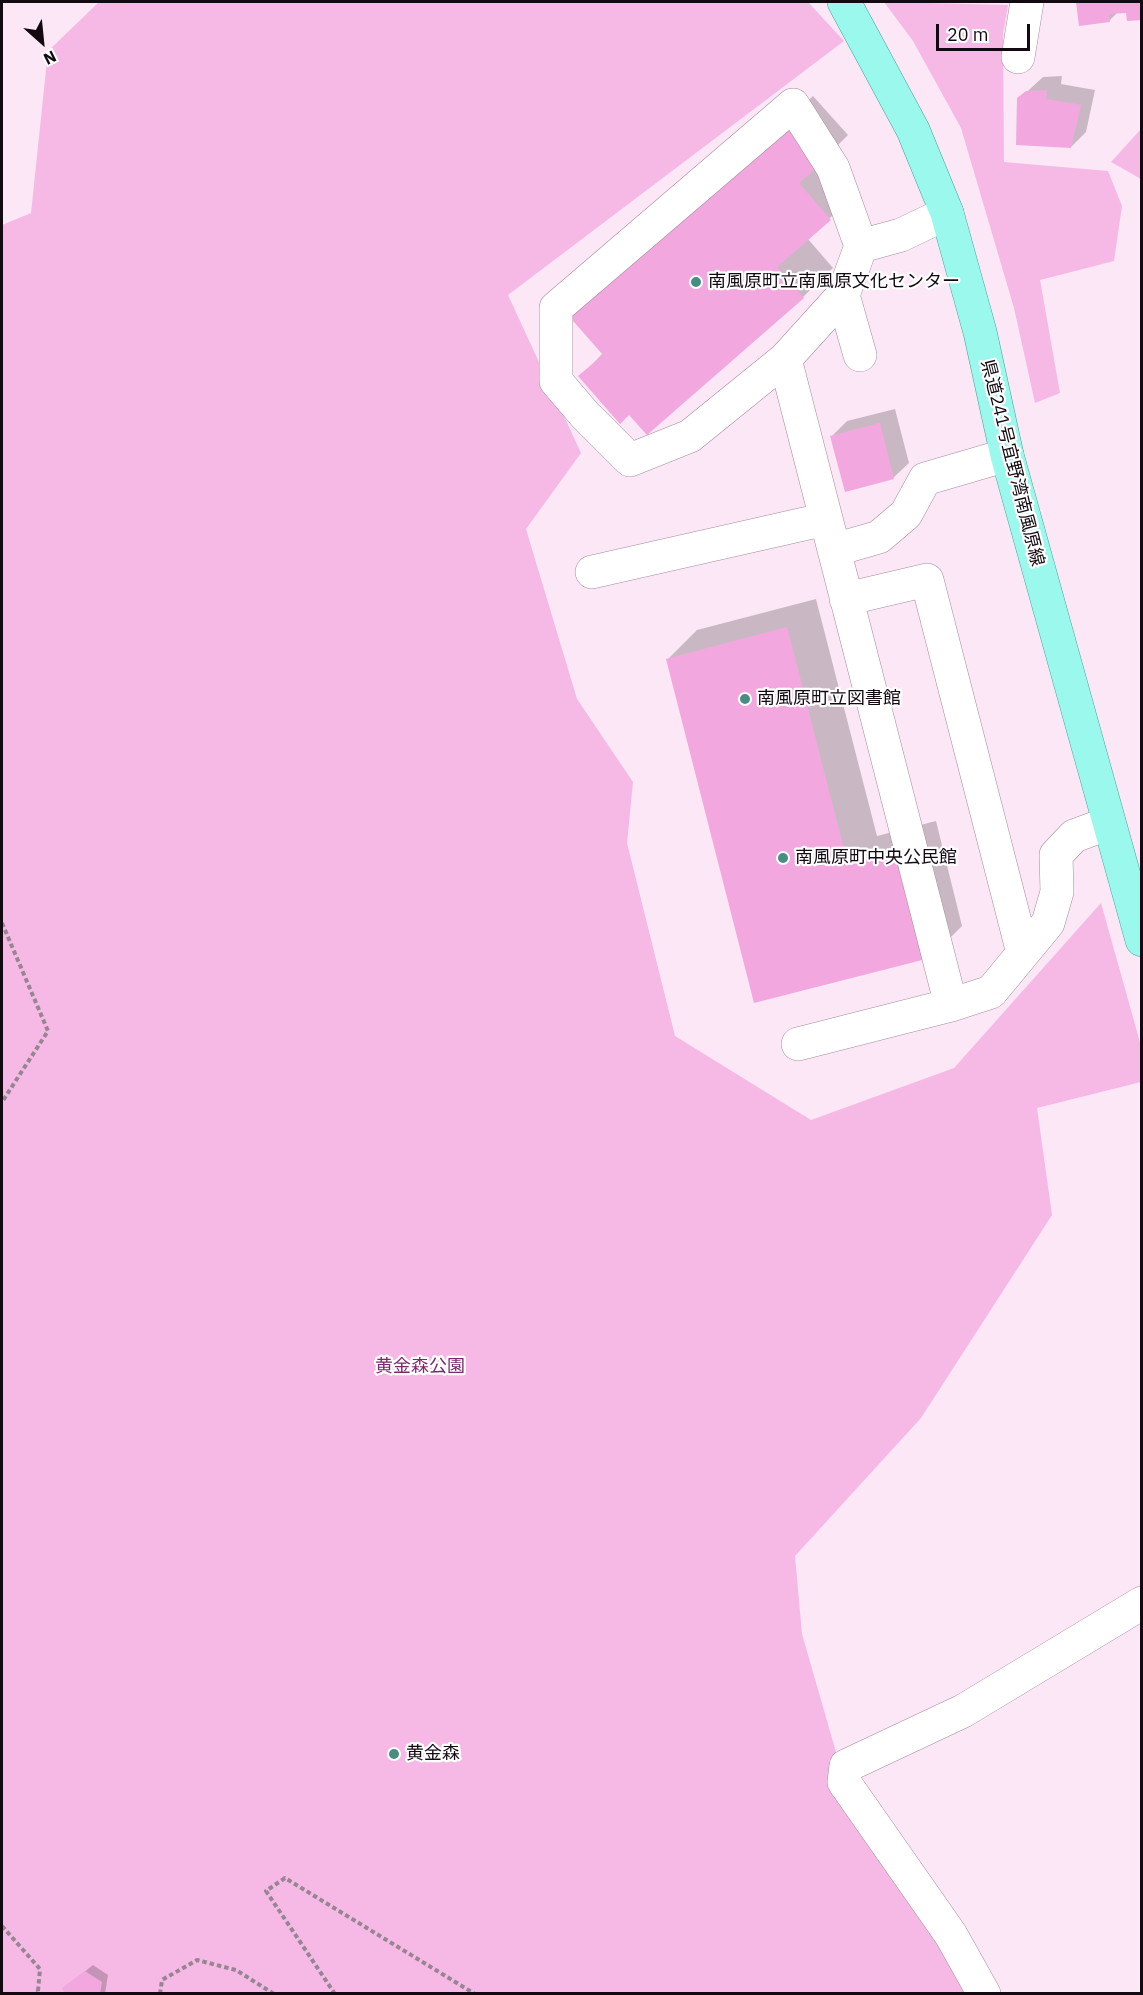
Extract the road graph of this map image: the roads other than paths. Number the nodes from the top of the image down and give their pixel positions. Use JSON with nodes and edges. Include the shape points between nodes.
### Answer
{"nodes":[{"id":1,"x":844,"y":2,"type":"edge"},
{"id":2,"x":1027,"y":2,"type":"edge"},
{"id":3,"x":1018,"y":57,"type":"dead end"},
{"id":4,"x":947,"y":213,"type":"junction"},
{"id":5,"x":861,"y":246,"type":"junction"},
{"id":6,"x":843,"y":295,"type":"junction"},
{"id":7,"x":860,"y":355,"type":"dead end"},
{"id":8,"x":785,"y":359,"type":"junction"},
{"id":9,"x":1007,"y":455,"type":"junction"},
{"id":10,"x":826,"y":519,"type":"junction"},
{"id":11,"x":834,"y":550,"type":"junction"},
{"id":12,"x":592,"y":572,"type":"dead end"},
{"id":13,"x":846,"y":599,"type":"junction"},
{"id":14,"x":1109,"y":823,"type":"junction"},
{"id":15,"x":1142,"y":940,"type":"edge"},
{"id":16,"x":1023,"y":954,"type":"junction"},
{"id":17,"x":951,"y":1005,"type":"junction"},
{"id":18,"x":798,"y":1044,"type":"dead end"},
{"id":19,"x":1142,"y":1603,"type":"edge"},
{"id":20,"x":984,"y":1994,"type":"edge"}],
"edges":[{"from":1,"to":4,"type":"main road","name":"県道241号宜野湾南風原線","via":[[913,130]]},
{"from":2,"to":3,"type":"street"},
{"from":4,"to":5,"type":"street","via":[[901,235]]},
{"from":4,"to":9,"type":"main road","name":"県道241号宜野湾南風原線","via":[[980,332]]},
{"from":5,"to":6,"type":"street"},
{"from":5,"to":8,"type":"street","via":[[833,168],[793,105],[556,308],[556,381],[630,460],[690,436]]},
{"from":6,"to":7,"type":"street"},
{"from":6,"to":8,"type":"street"},
{"from":8,"to":10,"type":"street"},
{"from":9,"to":11,"type":"street","via":[[925,478],[906,514],[879,537]]},
{"from":9,"to":14,"type":"main road","name":"県道241号宜野湾南風原線"},
{"from":10,"to":11,"type":"street"},
{"from":10,"to":12,"type":"street"},
{"from":11,"to":13,"type":"street"},
{"from":13,"to":16,"type":"street","via":[[927,580]]},
{"from":13,"to":17,"type":"street"},
{"from":14,"to":15,"type":"main road","name":"県道241号宜野湾南風原線"},
{"from":14,"to":16,"type":"street","via":[[1074,836],[1056,855],[1057,892],[1048,922]]},
{"from":16,"to":17,"type":"street","via":[[991,992]]},
{"from":17,"to":18,"type":"street"},
{"from":19,"to":20,"type":"street","via":[[963,1711],[846,1766],[844,1782],[951,1935]]}]}
